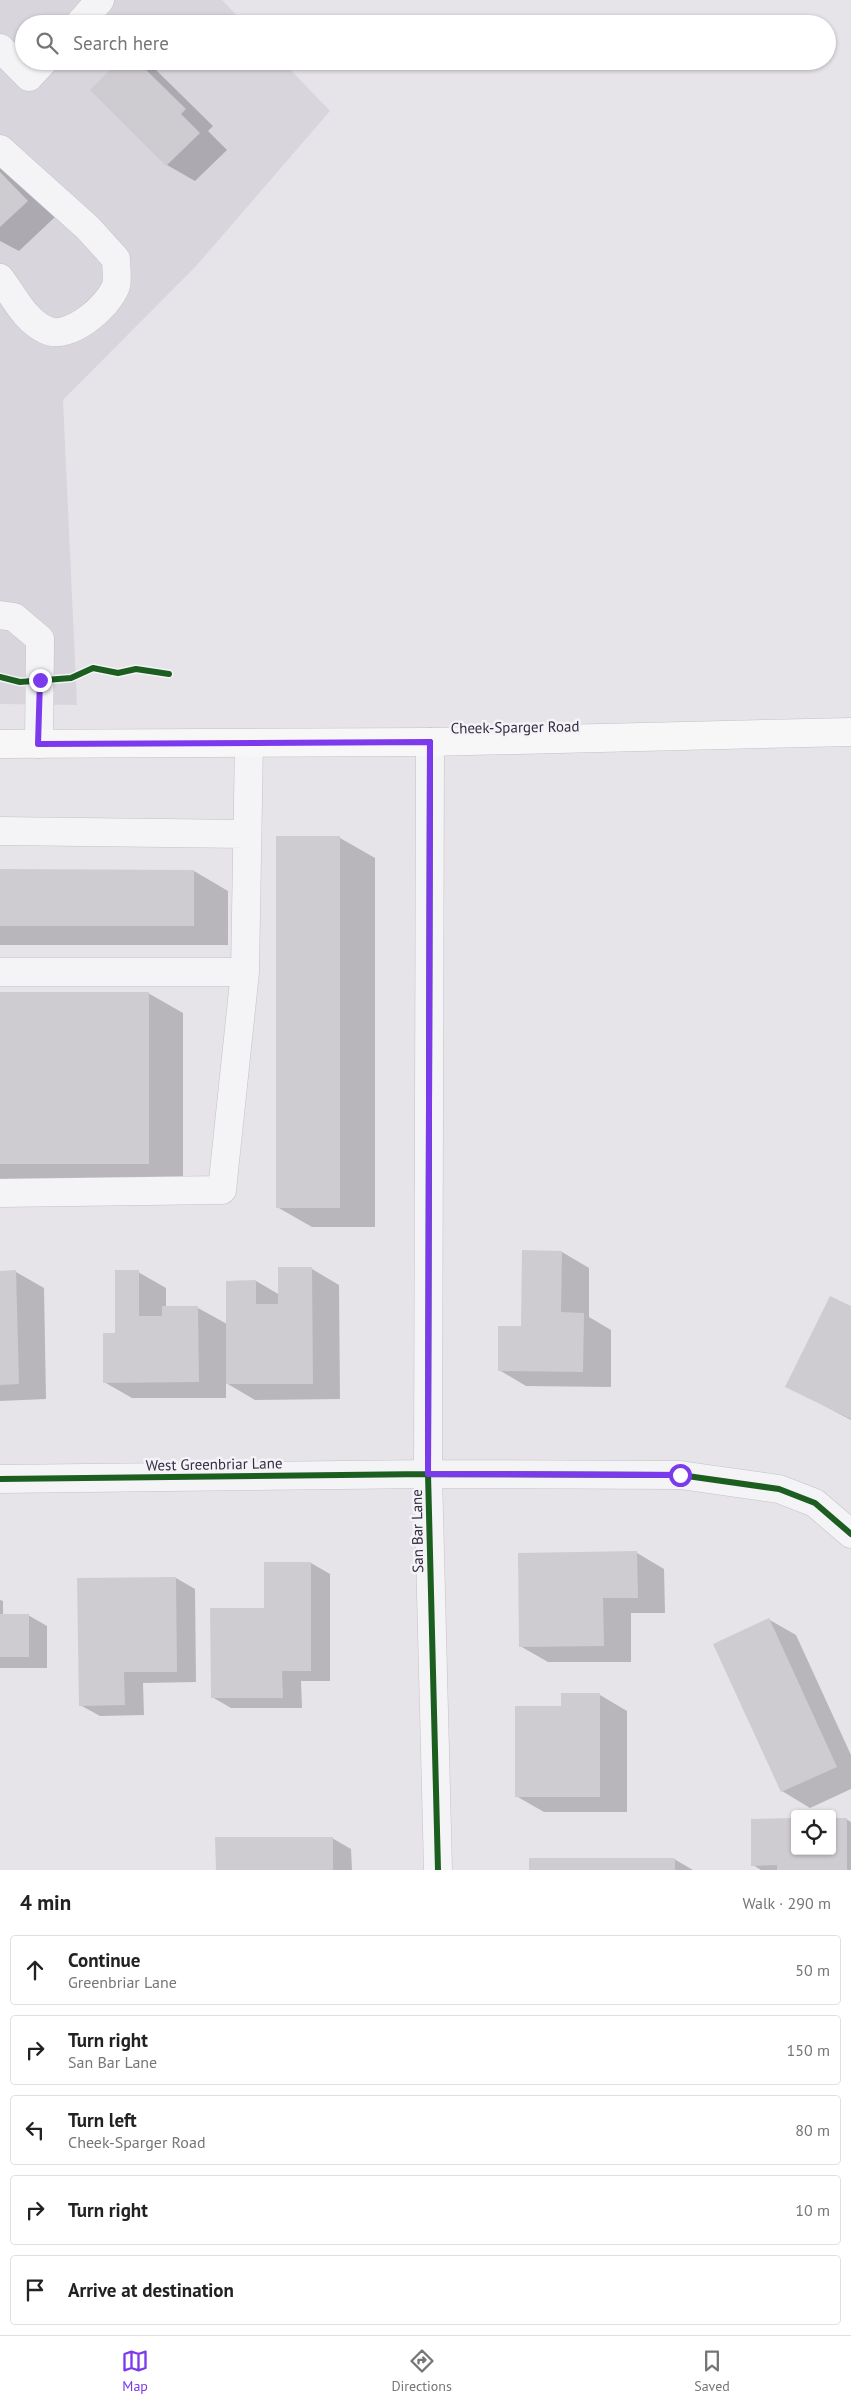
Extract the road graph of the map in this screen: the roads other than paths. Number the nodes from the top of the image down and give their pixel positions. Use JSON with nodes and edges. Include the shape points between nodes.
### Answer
{"nodes":[{"id":1,"x":100,"y":0,"type":"edge"},
{"id":2,"x":86,"y":15,"type":"edge"},
{"id":3,"x":0,"y":48,"type":"edge"},
{"id":4,"x":15,"y":63,"type":"edge"},
{"id":5,"x":22,"y":70,"type":"edge"},
{"id":6,"x":36,"y":70,"type":"edge"},
{"id":7,"x":0,"y":149,"type":"edge"},
{"id":8,"x":0,"y":278,"type":"edge"},
{"id":9,"x":0,"y":615,"type":"edge"},
{"id":10,"x":851,"y":732,"type":"edge"},
{"id":11,"x":430,"y":742,"type":"junction"},
{"id":12,"x":249,"y":743,"type":"junction"},
{"id":13,"x":0,"y":744,"type":"edge"},
{"id":14,"x":38,"y":744,"type":"junction"},
{"id":15,"x":0,"y":831,"type":"edge"},
{"id":16,"x":247,"y":834,"type":"junction"},
{"id":17,"x":0,"y":972,"type":"edge"},
{"id":18,"x":244,"y":972,"type":"junction"},
{"id":19,"x":0,"y":1193,"type":"edge"},
{"id":20,"x":428,"y":1474,"type":"junction"},
{"id":21,"x":0,"y":1479,"type":"edge"},
{"id":22,"x":851,"y":1534,"type":"edge"},
{"id":23,"x":438,"y":1870,"type":"edge"}],
"edges":[{"from":1,"to":2,"type":"street"},
{"from":3,"to":4,"type":"street"},
{"from":5,"to":6,"type":"street","via":[[29,77]]},
{"from":7,"to":8,"type":"street","via":[[88,228],[116,259],[116,286],[101,309],[70,330],[47,331],[24,314]]},
{"from":9,"to":14,"type":"street","via":[[14,617],[40,639]]},
{"from":10,"to":11,"type":"main road","name":"Cheek-Sparger Road"},
{"from":11,"to":12,"type":"main road","name":"Cheek-Sparger Road"},
{"from":11,"to":20,"type":"street","name":"San Bar Lane"},
{"from":12,"to":14,"type":"main road","name":"Cheek-Sparger Road"},
{"from":12,"to":16,"type":"street"},
{"from":13,"to":14,"type":"main road","name":"Cheek-Sparger Road"},
{"from":15,"to":16,"type":"street"},
{"from":16,"to":18,"type":"street"},
{"from":17,"to":18,"type":"street"},
{"from":18,"to":19,"type":"street","via":[[222,1190]]},
{"from":20,"to":21,"type":"street","name":"West Greenbriar Lane"},
{"from":20,"to":22,"type":"street","name":"West Greenbriar Lane","via":[[680,1475],[779,1489],[815,1503]]},
{"from":20,"to":23,"type":"street","name":"San Bar Lane"}]}
